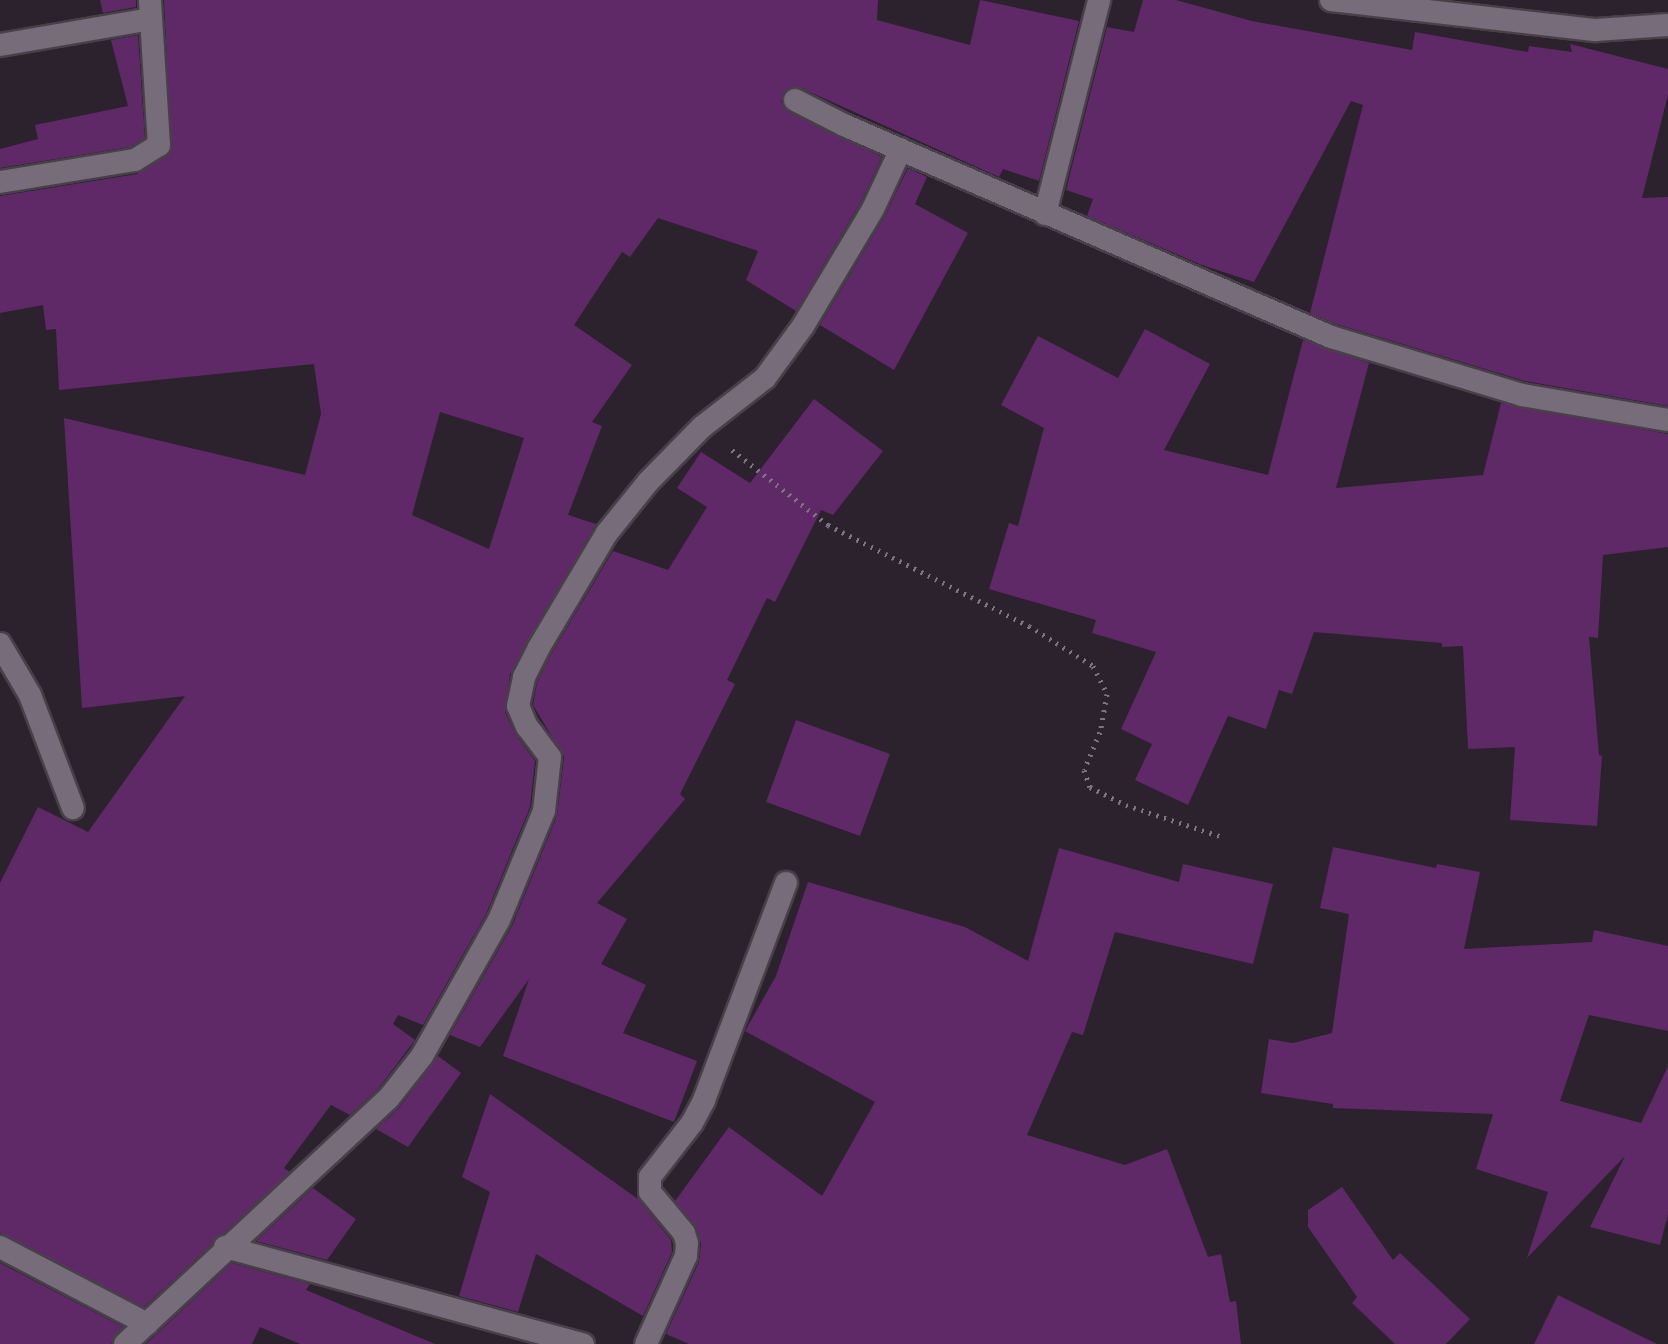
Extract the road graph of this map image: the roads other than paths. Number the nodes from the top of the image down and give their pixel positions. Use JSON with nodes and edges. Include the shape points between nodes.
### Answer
{"nodes":[{"id":1,"x":1099,"y":0,"type":"edge"},
{"id":2,"x":1331,"y":0,"type":"edge"},
{"id":3,"x":151,"y":10,"type":"edge"},
{"id":4,"x":1668,"y":25,"type":"edge"},
{"id":5,"x":0,"y":45,"type":"edge"},
{"id":6,"x":795,"y":100,"type":"dead end"},
{"id":7,"x":901,"y":149,"type":"junction"},
{"id":8,"x":0,"y":182,"type":"edge"},
{"id":9,"x":1045,"y":214,"type":"junction"},
{"id":10,"x":1668,"y":420,"type":"edge"},
{"id":11,"x":0,"y":644,"type":"edge"},
{"id":12,"x":73,"y":808,"type":"dead end"},
{"id":13,"x":786,"y":883,"type":"dead end"},
{"id":14,"x":0,"y":1247,"type":"edge"},
{"id":15,"x":225,"y":1247,"type":"junction"},
{"id":16,"x":147,"y":1324,"type":"junction"},
{"id":17,"x":125,"y":1344,"type":"edge"},
{"id":18,"x":583,"y":1344,"type":"edge"},
{"id":19,"x":646,"y":1344,"type":"edge"}],
"edges":[{"from":1,"to":9,"type":"street"},
{"from":2,"to":4,"type":"street","via":[[1596,30]]},
{"from":3,"to":5,"type":"street"},
{"from":3,"to":8,"type":"street","via":[[159,145],[135,160]]},
{"from":6,"to":7,"type":"street"},
{"from":7,"to":9,"type":"street"},
{"from":7,"to":15,"type":"street","via":[[865,223],[803,326],[765,378],[702,427],[607,533],[524,677],[518,706],[550,757],[544,811],[499,920],[422,1056],[388,1099]]},
{"from":9,"to":10,"type":"street","via":[[1331,337],[1522,395]]},
{"from":11,"to":12,"type":"street","via":[[30,695]]},
{"from":13,"to":19,"type":"street","via":[[704,1100],[650,1177],[650,1192],[687,1243]]},
{"from":14,"to":16,"type":"street"},
{"from":15,"to":16,"type":"street"},
{"from":15,"to":18,"type":"street"},
{"from":16,"to":17,"type":"street"}]}
